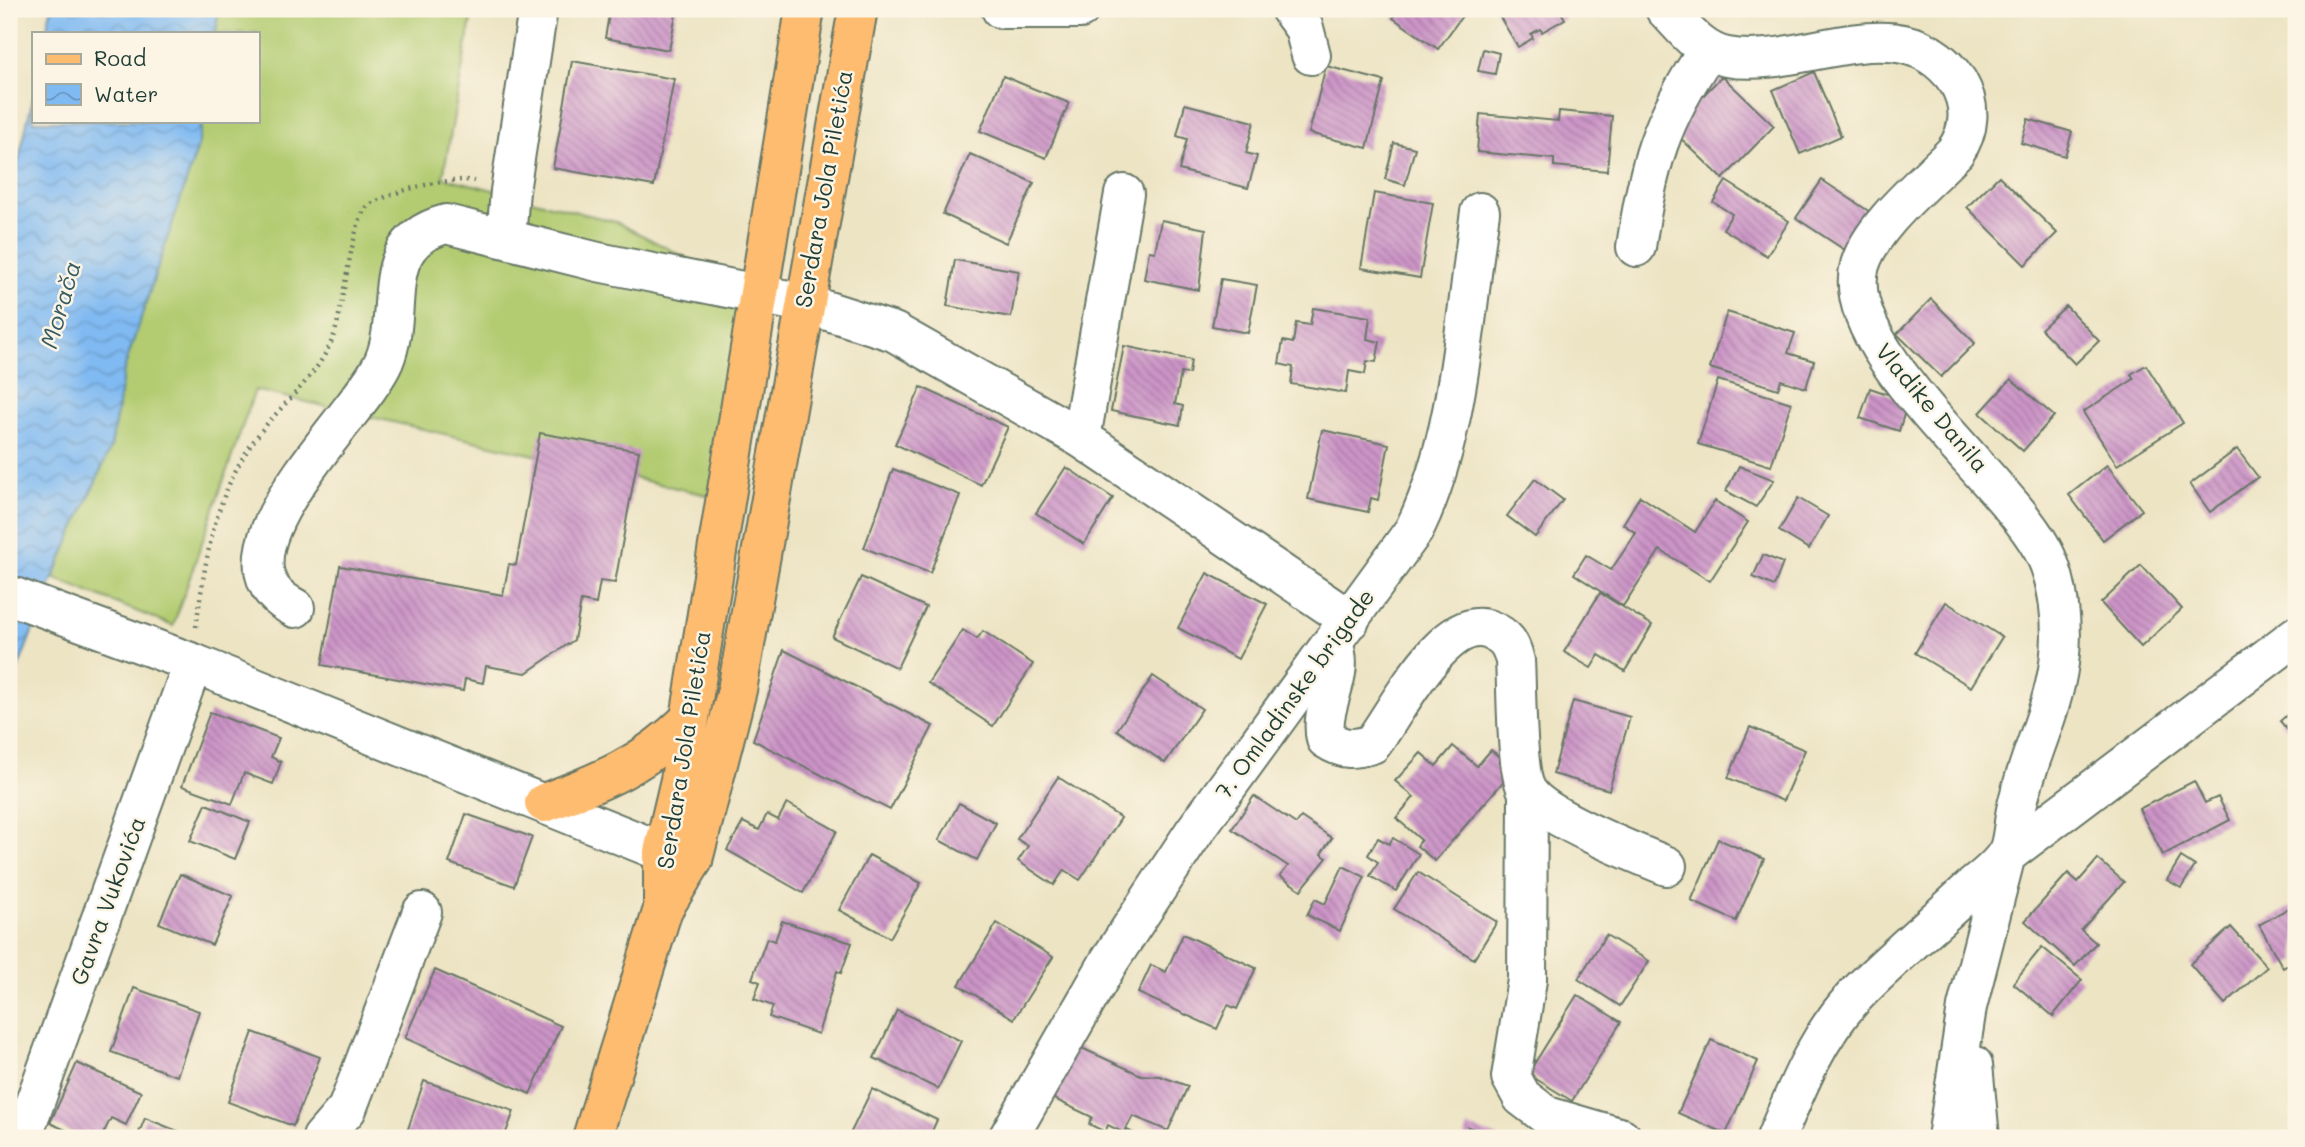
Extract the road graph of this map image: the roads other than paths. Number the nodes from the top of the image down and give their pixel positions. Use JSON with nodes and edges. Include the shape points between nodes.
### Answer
{"nodes":[{"id":1,"x":538,"y":9,"type":"edge"},
{"id":2,"x":805,"y":9,"type":"edge"},
{"id":3,"x":858,"y":9,"type":"edge"},
{"id":4,"x":1001,"y":9,"type":"edge"},
{"id":5,"x":1080,"y":9,"type":"edge"},
{"id":6,"x":1290,"y":9,"type":"edge"},
{"id":7,"x":1665,"y":9,"type":"edge"},
{"id":8,"x":1837,"y":23,"type":"edge"},
{"id":9,"x":1707,"y":51,"type":"junction"},
{"id":10,"x":1311,"y":55,"type":"dead end"},
{"id":11,"x":1124,"y":194,"type":"dead end"},
{"id":12,"x":1480,"y":212,"type":"dead end"},
{"id":13,"x":506,"y":238,"type":"junction"},
{"id":14,"x":1636,"y":247,"type":"dead end"},
{"id":15,"x":757,"y":296,"type":"junction"},
{"id":16,"x":803,"y":303,"type":"junction"},
{"id":17,"x":1081,"y":438,"type":"junction"},
{"id":18,"x":9,"y":595,"type":"edge"},
{"id":19,"x":295,"y":608,"type":"dead end"},
{"id":20,"x":1342,"y":632,"type":"junction"},
{"id":21,"x":2296,"y":636,"type":"edge"},
{"id":22,"x":180,"y":658,"type":"junction"},
{"id":23,"x":689,"y":720,"type":"junction"},
{"id":24,"x":1528,"y":793,"type":"junction"},
{"id":25,"x":544,"y":803,"type":"junction"},
{"id":26,"x":2007,"y":855,"type":"junction"},
{"id":27,"x":678,"y":856,"type":"junction"},
{"id":28,"x":1667,"y":866,"type":"dead end"},
{"id":29,"x":422,"y":912,"type":"dead end"},
{"id":30,"x":1967,"y":1007,"type":"junction"},
{"id":31,"x":22,"y":1138,"type":"edge"},
{"id":32,"x":322,"y":1138,"type":"edge"},
{"id":33,"x":592,"y":1138,"type":"edge"},
{"id":34,"x":1008,"y":1138,"type":"edge"},
{"id":35,"x":1622,"y":1138,"type":"edge"},
{"id":36,"x":1776,"y":1138,"type":"edge"},
{"id":37,"x":1947,"y":1138,"type":"edge"},
{"id":38,"x":1980,"y":1138,"type":"edge"}],
"edges":[{"from":1,"to":13,"type":"street"},
{"from":2,"to":15,"type":"main road","name":"Serdara Jola Piletića"},
{"from":3,"to":16,"type":"main road","name":"Serdara Jola Piletića"},
{"from":4,"to":5,"type":"street"},
{"from":6,"to":10,"type":"street","via":[[1304,28]]},
{"from":7,"to":9,"type":"street"},
{"from":8,"to":9,"type":"street","name":"Vladike Danila","via":[[1773,56],[1728,57]]},
{"from":8,"to":26,"type":"street","name":"Vladike Danila","via":[[1923,46],[1949,65],[1965,94],[1965,137],[1876,235],[1860,264],[1857,287],[1877,346],[1917,398],[2017,509],[2043,549],[2053,579],[2060,660],[2048,718],[2029,758]]},
{"from":9,"to":14,"type":"street","via":[[1666,120],[1646,180]]},
{"from":11,"to":17,"type":"street"},
{"from":12,"to":20,"type":"street","name":"7. Omladinske brigade","via":[[1447,437],[1429,498],[1414,530]]},
{"from":13,"to":15,"type":"street"},
{"from":13,"to":19,"type":"street","via":[[446,224],[426,229],[406,247],[398,267],[395,323],[382,366],[292,490],[265,541],[264,575],[278,597]]},
{"from":15,"to":16,"type":"street"},
{"from":15,"to":23,"type":"main road","name":"Serdara Jola Piletića"},
{"from":16,"to":17,"type":"street","via":[[894,332]]},
{"from":16,"to":27,"type":"main road","name":"Serdara Jola Piletića","via":[[737,690]]},
{"from":17,"to":20,"type":"street"},
{"from":18,"to":22,"type":"street"},
{"from":20,"to":24,"type":"street","via":[[1323,724],[1326,739],[1342,749],[1372,744],[1426,664],[1449,639],[1467,629],[1485,628],[1500,634],[1511,645],[1515,661],[1521,774]]},
{"from":20,"to":34,"type":"street","name":"7. Omladinske brigade","via":[[1194,832],[1110,960]]},
{"from":21,"to":26,"type":"street"},
{"from":22,"to":25,"type":"street"},
{"from":22,"to":31,"type":"street","name":"Gavra Vukovića"},
{"from":23,"to":25,"type":"main road","via":[[626,770]]},
{"from":23,"to":27,"type":"main road","name":"Serdara Jola Piletića","via":[[680,780]]},
{"from":24,"to":28,"type":"street","via":[[1542,807]]},
{"from":24,"to":35,"type":"street","via":[[1527,980],[1511,1077],[1522,1097],[1547,1116]]},
{"from":25,"to":27,"type":"street"},
{"from":26,"to":30,"type":"street","name":"Vladike Danila"},
{"from":26,"to":36,"type":"street","via":[[1851,1000],[1814,1054]]},
{"from":27,"to":33,"type":"main road","name":"Serdara Jola Piletića"},
{"from":29,"to":32,"type":"street","via":[[347,1109]]},
{"from":30,"to":37,"type":"street"},
{"from":30,"to":38,"type":"street"}]}
